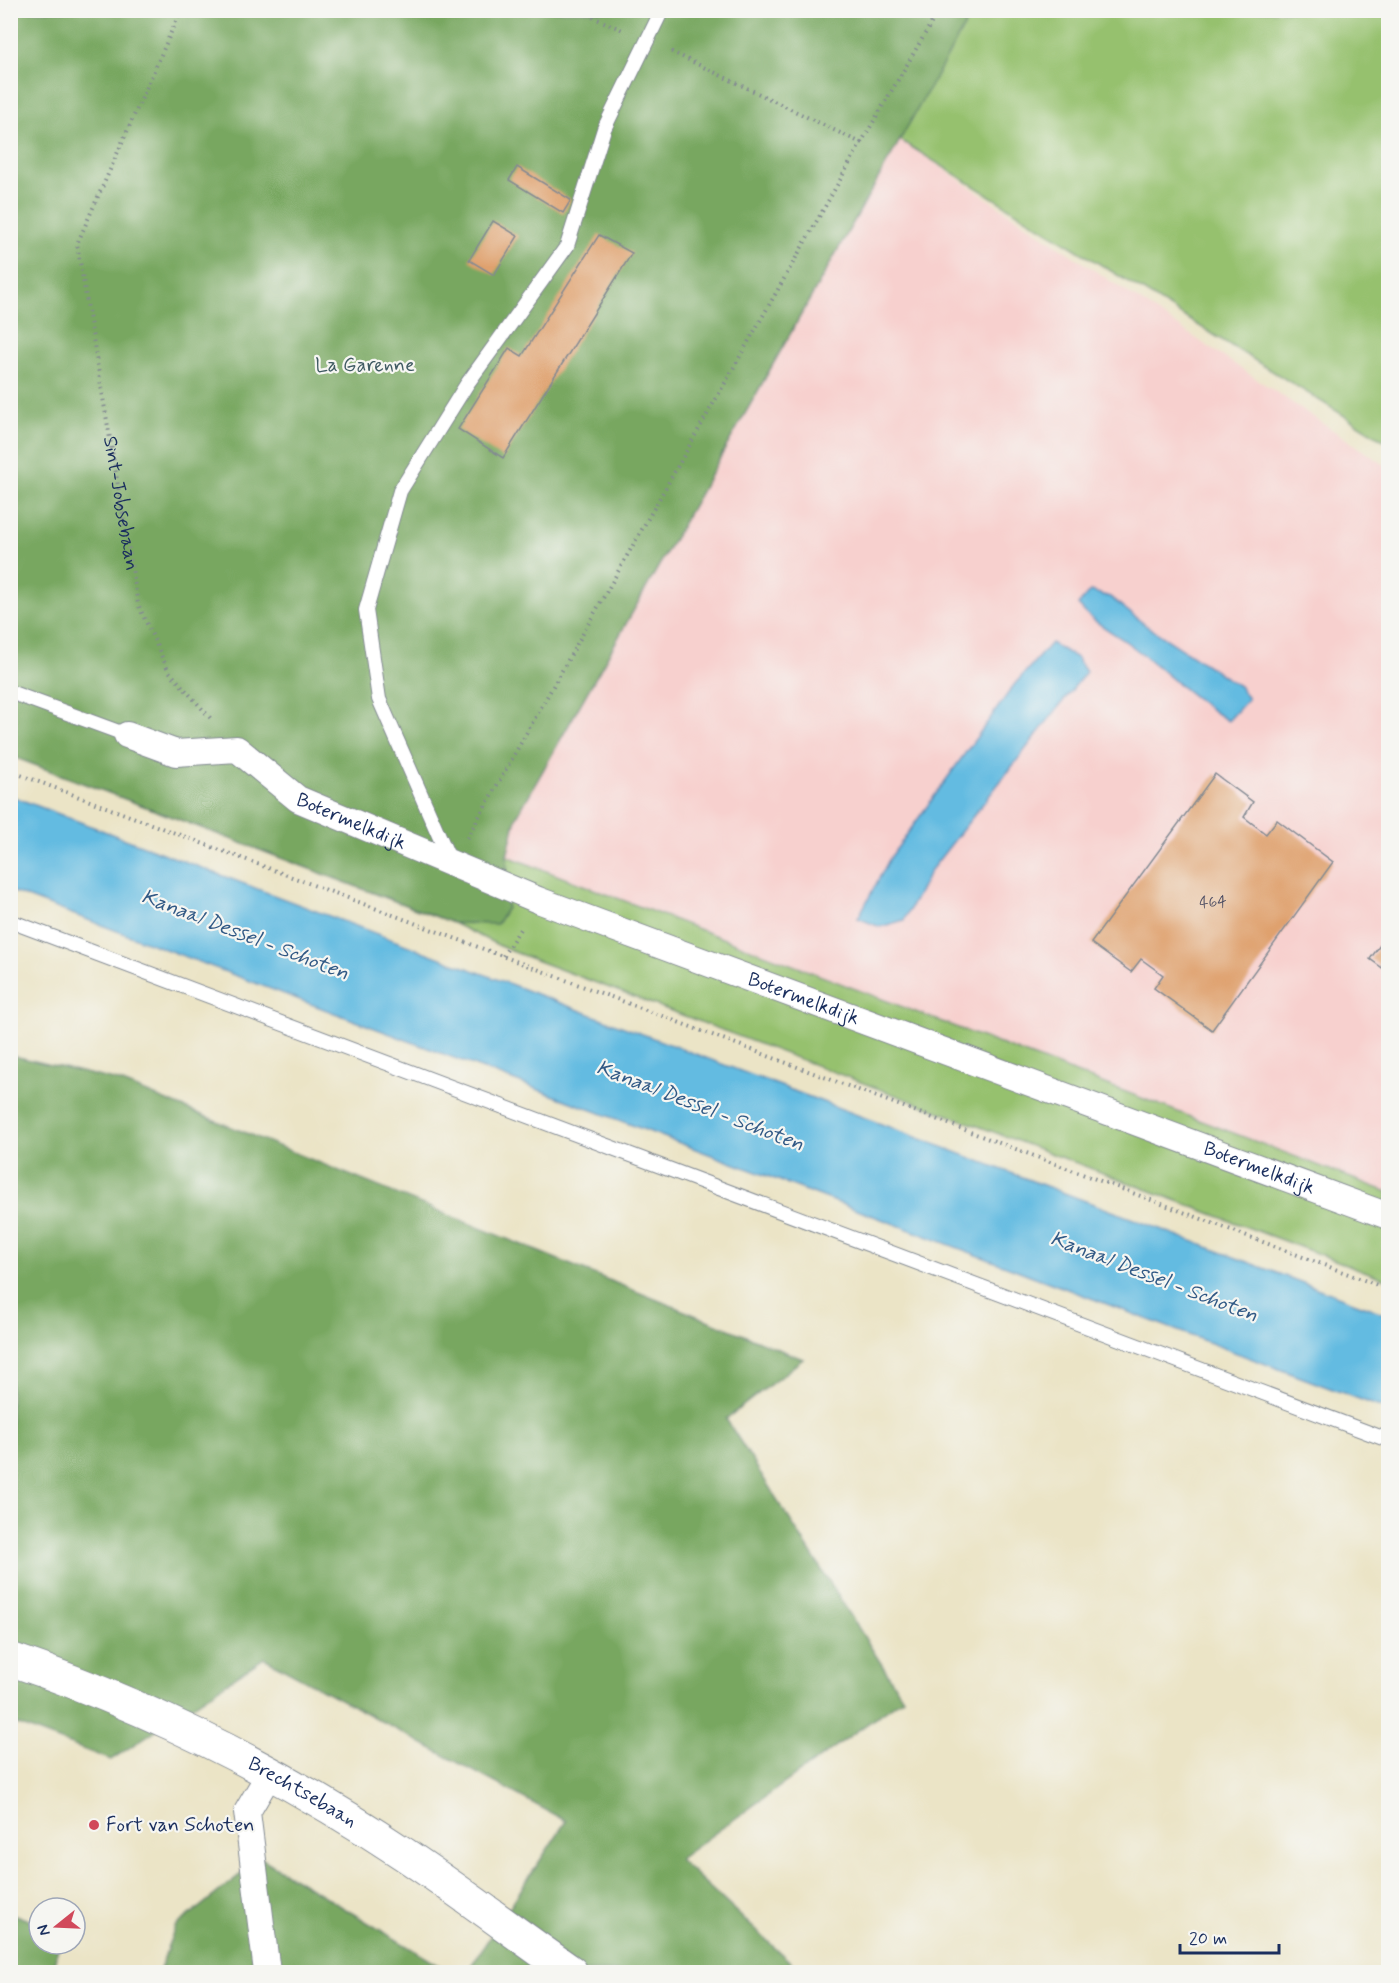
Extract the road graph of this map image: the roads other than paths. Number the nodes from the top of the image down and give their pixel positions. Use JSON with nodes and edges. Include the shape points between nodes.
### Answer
{"nodes":[{"id":1,"x":662,"y":10,"type":"edge"},
{"id":2,"x":10,"y":692,"type":"edge"},
{"id":3,"x":127,"y":735,"type":"joint"},
{"id":4,"x":452,"y":865,"type":"junction"},
{"id":5,"x":10,"y":921,"type":"edge"},
{"id":6,"x":1389,"y":1216,"type":"edge"},
{"id":7,"x":1389,"y":1440,"type":"edge"},
{"id":8,"x":10,"y":1659,"type":"edge"},
{"id":9,"x":270,"y":1773,"type":"junction"},
{"id":10,"x":267,"y":1972,"type":"edge"},
{"id":11,"x":571,"y":1972,"type":"edge"}],
"edges":[{"from":1,"to":4,"type":"lane","via":[[604,129],[567,246],[467,384],[400,491],[366,610],[379,699]]},
{"from":2,"to":3,"type":"lane"},
{"from":3,"to":4,"type":"street","name":"Botermelkdijk","via":[[176,753],[237,749],[298,799]]},
{"from":4,"to":6,"type":"street","name":"Botermelkdijk"},
{"from":5,"to":7,"type":"lane"},
{"from":8,"to":9,"type":"main road","name":"Brechtsebaan","via":[[76,1681],[189,1731]]},
{"from":9,"to":10,"type":"street","via":[[247,1812]]},
{"from":9,"to":11,"type":"main road","name":"Brechtsebaan","via":[[403,1854]]}]}
